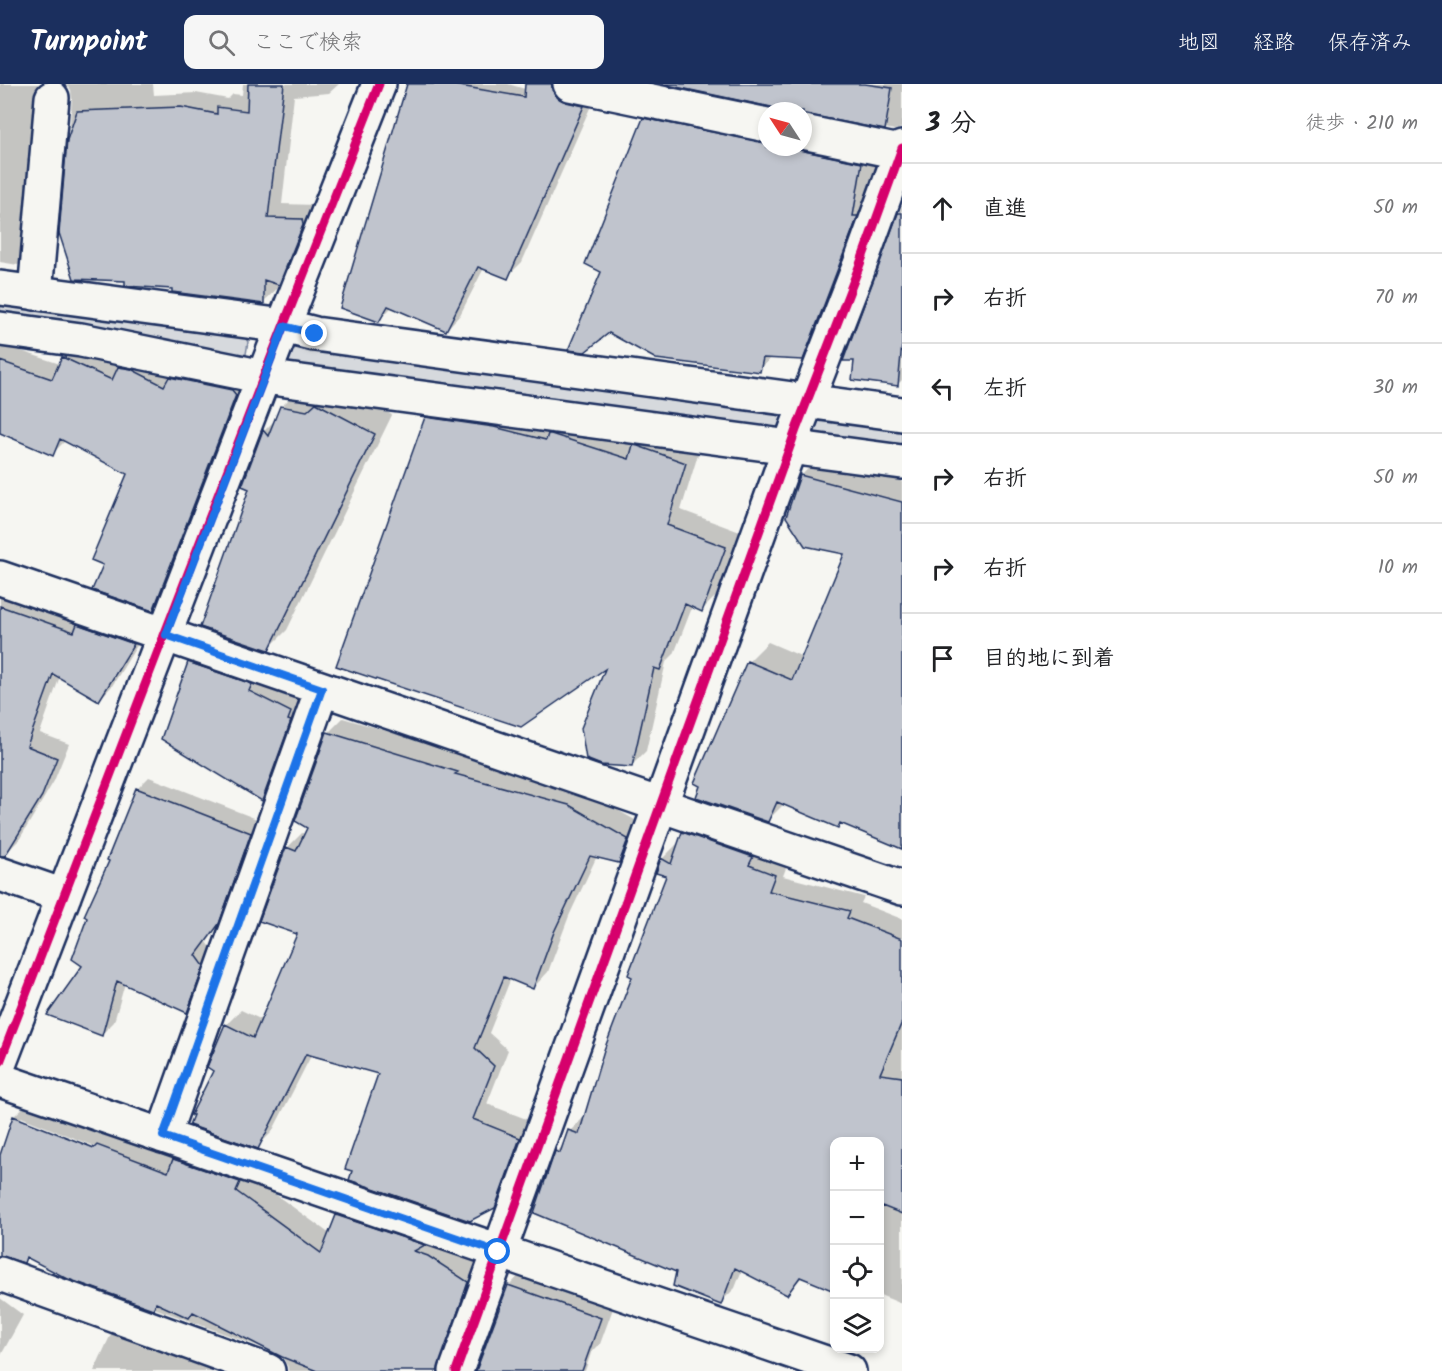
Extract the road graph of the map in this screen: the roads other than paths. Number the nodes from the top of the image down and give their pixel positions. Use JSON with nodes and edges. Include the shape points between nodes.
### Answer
{"nodes":[{"id":1,"x":379,"y":84,"type":"edge"},
{"id":2,"x":570,"y":84,"type":"edge"},
{"id":3,"x":52,"y":98,"type":"dead end"},
{"id":4,"x":758,"y":123,"type":"edge"},
{"id":5,"x":812,"y":134,"type":"edge"},
{"id":6,"x":901,"y":150,"type":"edge"},
{"id":7,"x":0,"y":288,"type":"edge"},
{"id":8,"x":34,"y":292,"type":"junction"},
{"id":9,"x":284,"y":326,"type":"junction"},
{"id":10,"x":0,"y":329,"type":"edge"},
{"id":11,"x":264,"y":377,"type":"junction"},
{"id":12,"x":808,"y":401,"type":"junction"},
{"id":13,"x":902,"y":414,"type":"edge"},
{"id":14,"x":790,"y":447,"type":"junction"},
{"id":15,"x":902,"y":462,"type":"edge"},
{"id":16,"x":0,"y":578,"type":"edge"},
{"id":17,"x":166,"y":635,"type":"junction"},
{"id":18,"x":322,"y":689,"type":"junction"},
{"id":19,"x":661,"y":807,"type":"junction"},
{"id":20,"x":0,"y":874,"type":"edge"},
{"id":21,"x":902,"y":888,"type":"edge"},
{"id":22,"x":64,"y":896,"type":"junction"},
{"id":23,"x":0,"y":1062,"type":"edge"},
{"id":24,"x":0,"y":1080,"type":"edge"},
{"id":25,"x":163,"y":1136,"type":"junction"},
{"id":26,"x":498,"y":1252,"type":"junction"},
{"id":27,"x":0,"y":1274,"type":"edge"},
{"id":28,"x":809,"y":1364,"type":"edge"},
{"id":29,"x":268,"y":1371,"type":"edge"},
{"id":30,"x":456,"y":1371,"type":"edge"},
{"id":31,"x":849,"y":1371,"type":"edge"}],
"edges":[{"from":1,"to":9,"type":"street"},
{"from":2,"to":4,"type":"street"},
{"from":3,"to":8,"type":"street"},
{"from":5,"to":6,"type":"street"},
{"from":6,"to":12,"type":"street"},
{"from":7,"to":8,"type":"street"},
{"from":8,"to":9,"type":"street"},
{"from":9,"to":11,"type":"street"},
{"from":9,"to":12,"type":"street","via":[[315,334]]},
{"from":10,"to":11,"type":"street","via":[[81,340]]},
{"from":11,"to":14,"type":"street"},
{"from":11,"to":17,"type":"street"},
{"from":12,"to":13,"type":"street"},
{"from":12,"to":14,"type":"street"},
{"from":14,"to":15,"type":"street"},
{"from":14,"to":19,"type":"street"},
{"from":16,"to":17,"type":"street"},
{"from":17,"to":18,"type":"street"},
{"from":17,"to":22,"type":"street"},
{"from":18,"to":19,"type":"street"},
{"from":18,"to":25,"type":"street"},
{"from":19,"to":21,"type":"street"},
{"from":19,"to":26,"type":"street"},
{"from":20,"to":22,"type":"street"},
{"from":22,"to":23,"type":"street"},
{"from":24,"to":25,"type":"street"},
{"from":25,"to":26,"type":"street"},
{"from":26,"to":28,"type":"street"},
{"from":26,"to":30,"type":"street"},
{"from":27,"to":29,"type":"street"},
{"from":28,"to":31,"type":"street"}]}
